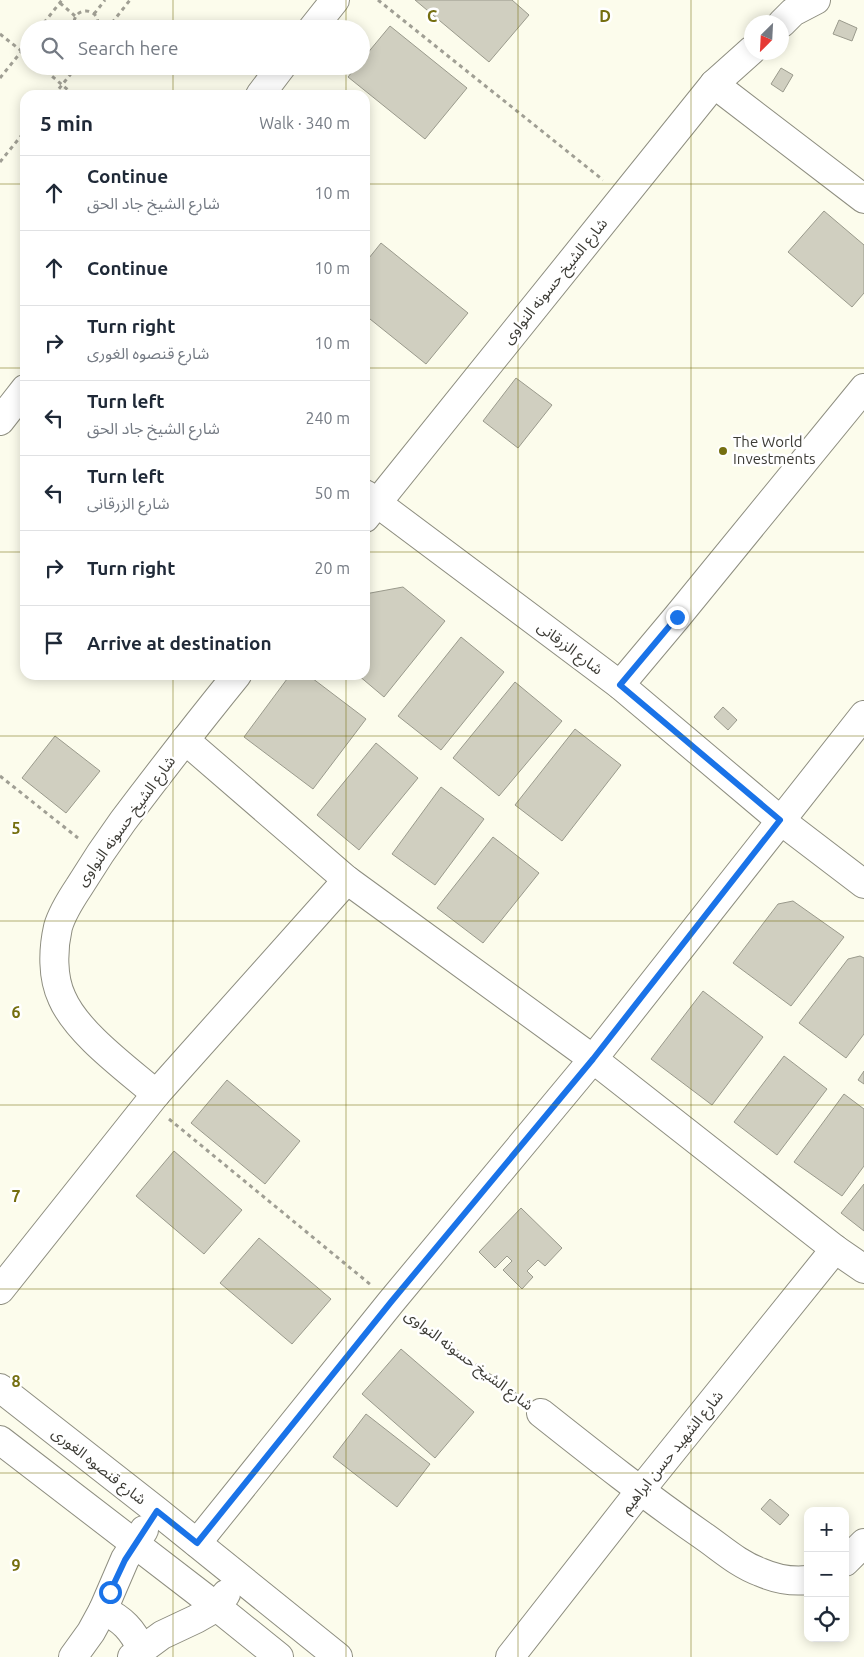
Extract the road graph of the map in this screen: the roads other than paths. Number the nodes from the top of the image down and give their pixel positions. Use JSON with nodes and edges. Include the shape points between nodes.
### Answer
{"nodes":[{"id":1,"x":816,"y":0,"type":"edge"},
{"id":2,"x":329,"y":2,"type":"edge"},
{"id":3,"x":789,"y":16,"type":"edge"},
{"id":4,"x":318,"y":20,"type":"edge"},
{"id":5,"x":744,"y":57,"type":"edge"},
{"id":6,"x":275,"y":75,"type":"edge"},
{"id":7,"x":714,"y":84,"type":"junction"},
{"id":8,"x":264,"y":90,"type":"edge"},
{"id":9,"x":864,"y":199,"type":"edge"},
{"id":10,"x":864,"y":388,"type":"edge"},
{"id":11,"x":20,"y":395,"type":"edge"},
{"id":12,"x":0,"y":420,"type":"edge"},
{"id":13,"x":370,"y":504,"type":"edge"},
{"id":14,"x":370,"y":506,"type":"edge"},
{"id":15,"x":233,"y":680,"type":"edge"},
{"id":16,"x":620,"y":685,"type":"junction"},
{"id":17,"x":864,"y":715,"type":"edge"},
{"id":18,"x":184,"y":740,"type":"junction"},
{"id":19,"x":780,"y":820,"type":"junction"},
{"id":20,"x":347,"y":880,"type":"junction"},
{"id":21,"x":864,"y":884,"type":"edge"},
{"id":22,"x":593,"y":1059,"type":"junction"},
{"id":23,"x":153,"y":1098,"type":"junction"},
{"id":24,"x":835,"y":1249,"type":"junction"},
{"id":25,"x":864,"y":1270,"type":"edge"},
{"id":26,"x":0,"y":1290,"type":"edge"},
{"id":27,"x":0,"y":1388,"type":"edge"},
{"id":28,"x":541,"y":1413,"type":"road end"},
{"id":29,"x":0,"y":1440,"type":"edge"},
{"id":30,"x":640,"y":1490,"type":"junction"},
{"id":31,"x":157,"y":1511,"type":"junction"},
{"id":32,"x":197,"y":1543,"type":"junction"},
{"id":33,"x":864,"y":1543,"type":"edge"},
{"id":34,"x":135,"y":1544,"type":"junction"},
{"id":35,"x":849,"y":1558,"type":"edge"},
{"id":36,"x":240,"y":1577,"type":"junction"},
{"id":37,"x":804,"y":1581,"type":"edge"},
{"id":38,"x":217,"y":1607,"type":"junction"},
{"id":39,"x":103,"y":1610,"type":"junction"},
{"id":40,"x":136,"y":1653,"type":"edge"},
{"id":41,"x":73,"y":1657,"type":"edge"},
{"id":42,"x":279,"y":1657,"type":"edge"},
{"id":43,"x":338,"y":1657,"type":"edge"},
{"id":44,"x":510,"y":1657,"type":"edge"}],
"edges":[{"from":1,"to":3,"type":"street"},
{"from":2,"to":4,"type":"street"},
{"from":5,"to":7,"type":"street","name":"شارع الشيخ حسونه النواوى"},
{"from":6,"to":8,"type":"street"},
{"from":7,"to":9,"type":"street"},
{"from":7,"to":13,"type":"street","name":"شارع الشيخ حسونه النواوى"},
{"from":10,"to":16,"type":"street"},
{"from":11,"to":12,"type":"street"},
{"from":14,"to":16,"type":"street","name":"شارع الزرقانى"},
{"from":15,"to":18,"type":"street","name":"شارع الشيخ حسونه النواوى"},
{"from":16,"to":19,"type":"street","name":"شارع الزرقانى"},
{"from":17,"to":19,"type":"street"},
{"from":18,"to":20,"type":"street"},
{"from":18,"to":23,"type":"street","name":"شارع الشيخ حسونه النواوى","via":[[99,854],[66,908],[58,926],[56,942],[55,977],[61,998],[71,1015]]},
{"from":19,"to":21,"type":"street","name":"شارع الزرقانى"},
{"from":19,"to":22,"type":"street"},
{"from":20,"to":22,"type":"street"},
{"from":20,"to":23,"type":"street"},
{"from":22,"to":24,"type":"street"},
{"from":22,"to":32,"type":"street"},
{"from":23,"to":26,"type":"street"},
{"from":24,"to":25,"type":"street"},
{"from":24,"to":30,"type":"street","name":"شارع الشهيد حسن ابراهيم"},
{"from":27,"to":31,"type":"street","name":"شارع قنصوه الغورى"},
{"from":28,"to":30,"type":"street","name":"شارع الشيخ حسونه النواوى"},
{"from":29,"to":34,"type":"street"},
{"from":30,"to":37,"type":"street","name":"شارع الشيخ حسونه النواوى","via":[[758,1572],[794,1582]]},
{"from":30,"to":44,"type":"street","name":"شارع الشهيد حسن ابراهيم"},
{"from":31,"to":32,"type":"street","name":"شارع قنصوه الغورى"},
{"from":31,"to":34,"type":"street"},
{"from":32,"to":36,"type":"street","name":"شارع قنصوه الغورى"},
{"from":33,"to":35,"type":"street"},
{"from":34,"to":38,"type":"street"},
{"from":34,"to":39,"type":"street","via":[[117,1575]]},
{"from":36,"to":38,"type":"street"},
{"from":36,"to":43,"type":"street","name":"شارع قنصوه الغورى"},
{"from":38,"to":40,"type":"street","via":[[162,1635]]},
{"from":38,"to":42,"type":"street"},
{"from":39,"to":40,"type":"street","via":[[130,1630]]},
{"from":39,"to":41,"type":"street"}]}
